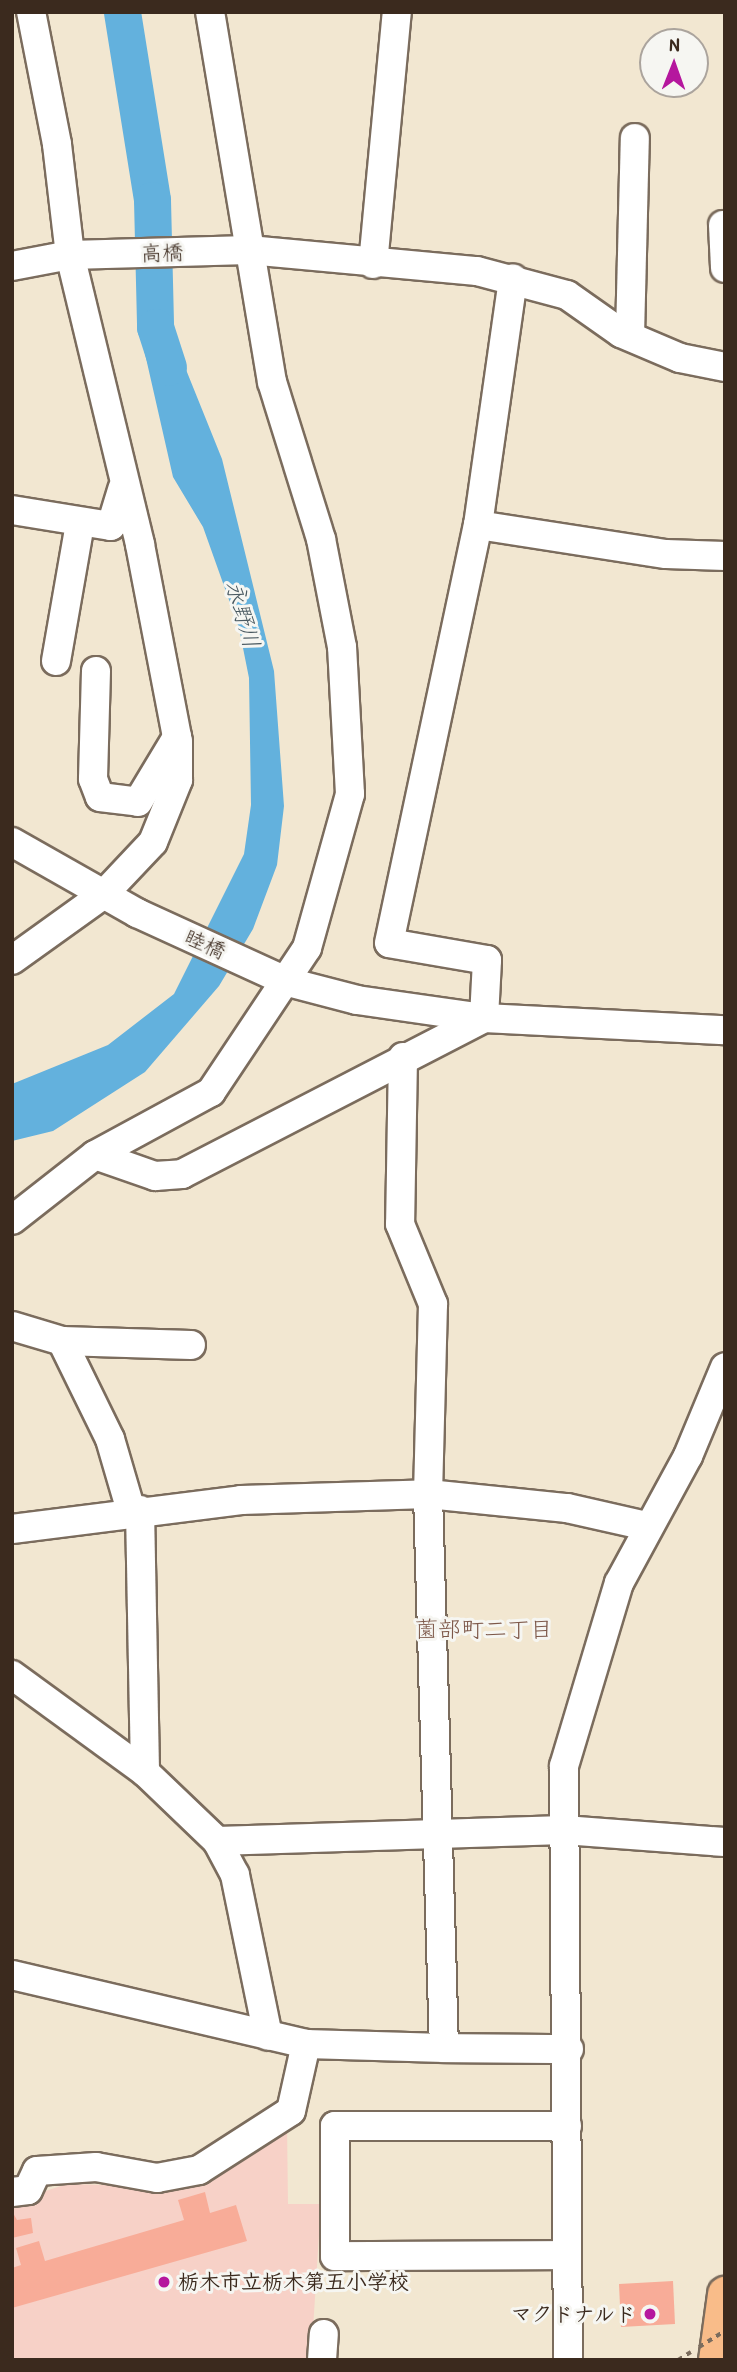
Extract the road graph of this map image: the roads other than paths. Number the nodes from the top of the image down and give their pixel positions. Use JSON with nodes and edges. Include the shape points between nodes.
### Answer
{"nodes":[{"id":1,"x":31,"y":12,"type":"edge"},
{"id":2,"x":210,"y":12,"type":"edge"},
{"id":3,"x":397,"y":12,"type":"edge"},
{"id":4,"x":635,"y":138,"type":"dead end"},
{"id":5,"x":723,"y":225,"type":"edge"},
{"id":6,"x":239,"y":250,"type":"junction"},
{"id":7,"x":83,"y":255,"type":"junction"},
{"id":8,"x":373,"y":264,"type":"junction"},
{"id":9,"x":12,"y":265,"type":"edge"},
{"id":10,"x":725,"y":268,"type":"edge"},
{"id":11,"x":513,"y":278,"type":"junction"},
{"id":12,"x":630,"y":336,"type":"junction"},
{"id":13,"x":725,"y":367,"type":"edge"},
{"id":14,"x":122,"y":489,"type":"junction"},
{"id":15,"x":12,"y":510,"type":"edge"},
{"id":16,"x":80,"y":523,"type":"junction"},
{"id":17,"x":478,"y":525,"type":"junction"},
{"id":18,"x":725,"y":556,"type":"edge"},
{"id":19,"x":56,"y":661,"type":"dead end"},
{"id":20,"x":96,"y":671,"type":"dead end"},
{"id":21,"x":177,"y":737,"type":"junction"},
{"id":22,"x":12,"y":842,"type":"edge"},
{"id":23,"x":104,"y":894,"type":"junction"},
{"id":24,"x":12,"y":960,"type":"edge"},
{"id":25,"x":281,"y":979,"type":"junction"},
{"id":26,"x":484,"y":1018,"type":"junction"},
{"id":27,"x":725,"y":1030,"type":"edge"},
{"id":28,"x":403,"y":1057,"type":"junction"},
{"id":29,"x":96,"y":1156,"type":"junction"},
{"id":30,"x":12,"y":1220,"type":"edge"},
{"id":31,"x":12,"y":1326,"type":"edge"},
{"id":32,"x":62,"y":1341,"type":"junction"},
{"id":33,"x":191,"y":1345,"type":"dead end"},
{"id":34,"x":725,"y":1367,"type":"edge"},
{"id":35,"x":428,"y":1494,"type":"junction"},
{"id":36,"x":136,"y":1511,"type":"junction"},
{"id":37,"x":646,"y":1526,"type":"junction"},
{"id":38,"x":12,"y":1529,"type":"edge"},
{"id":39,"x":12,"y":1675,"type":"edge"},
{"id":40,"x":145,"y":1772,"type":"junction"},
{"id":41,"x":564,"y":1830,"type":"junction"},
{"id":42,"x":440,"y":1833,"type":"junction"},
{"id":43,"x":217,"y":1841,"type":"junction"},
{"id":44,"x":725,"y":1842,"type":"edge"},
{"id":45,"x":12,"y":1976,"type":"edge"},
{"id":46,"x":268,"y":2036,"type":"junction"},
{"id":47,"x":306,"y":2044,"type":"junction"},
{"id":48,"x":444,"y":2048,"type":"junction"},
{"id":49,"x":569,"y":2049,"type":"junction"},
{"id":50,"x":567,"y":2126,"type":"junction"},
{"id":51,"x":12,"y":2192,"type":"edge"},
{"id":52,"x":564,"y":2255,"type":"junction"},
{"id":53,"x":725,"y":2294,"type":"edge"},
{"id":54,"x":708,"y":2353,"type":"edge"},
{"id":55,"x":568,"y":2360,"type":"edge"}],
"edges":[{"from":1,"to":7,"type":"street"},
{"from":2,"to":6,"type":"street"},
{"from":3,"to":8,"type":"street"},
{"from":4,"to":12,"type":"street"},
{"from":5,"to":10,"type":"street"},
{"from":6,"to":7,"type":"street","name":"高橋"},
{"from":6,"to":8,"type":"street","name":"高橋"},
{"from":6,"to":25,"type":"street","via":[[272,382],[321,539],[350,727],[350,794],[338,857],[307,948]]},
{"from":7,"to":9,"type":"street","name":"高橋"},
{"from":7,"to":14,"type":"street"},
{"from":8,"to":11,"type":"street","name":"高橋"},
{"from":11,"to":12,"type":"street","name":"高橋","via":[[567,295]]},
{"from":11,"to":17,"type":"street"},
{"from":12,"to":13,"type":"street","name":"高橋","via":[[680,358]]},
{"from":14,"to":16,"type":"street","via":[[111,526]]},
{"from":14,"to":21,"type":"street","via":[[140,544]]},
{"from":15,"to":16,"type":"street"},
{"from":16,"to":19,"type":"street"},
{"from":17,"to":18,"type":"street","via":[[666,554]]},
{"from":17,"to":26,"type":"street","via":[[389,943],[488,960]]},
{"from":20,"to":21,"type":"street","via":[[93,779],[100,797],[138,802]]},
{"from":21,"to":23,"type":"street","via":[[178,780],[153,842]]},
{"from":22,"to":23,"type":"street","name":"睦橋"},
{"from":23,"to":24,"type":"street"},
{"from":23,"to":25,"type":"street","name":"睦橋"},
{"from":25,"to":26,"type":"street","name":"睦橋","via":[[357,1000]]},
{"from":25,"to":29,"type":"street","via":[[211,1092]]},
{"from":26,"to":27,"type":"street","name":"睦橋"},
{"from":26,"to":28,"type":"street"},
{"from":28,"to":29,"type":"street","via":[[182,1174],[155,1176]]},
{"from":28,"to":35,"type":"street","via":[[400,1224],[433,1304]]},
{"from":29,"to":30,"type":"street"},
{"from":31,"to":32,"type":"street"},
{"from":32,"to":33,"type":"street"},
{"from":32,"to":36,"type":"street","via":[[110,1439]]},
{"from":34,"to":37,"type":"street","via":[[688,1456]]},
{"from":35,"to":36,"type":"street"},
{"from":35,"to":37,"type":"street","via":[[567,1508]]},
{"from":35,"to":42,"type":"street"},
{"from":36,"to":38,"type":"street"},
{"from":36,"to":40,"type":"street"},
{"from":37,"to":41,"type":"street","via":[[601,1635],[564,1766]]},
{"from":39,"to":40,"type":"street"},
{"from":40,"to":43,"type":"street"},
{"from":41,"to":42,"type":"street"},
{"from":41,"to":44,"type":"street"},
{"from":41,"to":49,"type":"street"},
{"from":42,"to":43,"type":"street"},
{"from":42,"to":48,"type":"street"},
{"from":43,"to":46,"type":"street","via":[[235,1875]]},
{"from":45,"to":46,"type":"street"},
{"from":46,"to":47,"type":"street"},
{"from":47,"to":48,"type":"street"},
{"from":47,"to":51,"type":"street","via":[[291,2111],[199,2170],[156,2178],[96,2167],[37,2171],[27,2190]]},
{"from":48,"to":49,"type":"street"},
{"from":49,"to":50,"type":"street"},
{"from":50,"to":52,"type":"street"},
{"from":50,"to":52,"type":"street","via":[[335,2126],[335,2256]]},
{"from":52,"to":55,"type":"street"},
{"from":53,"to":54,"type":"main road"}]}
